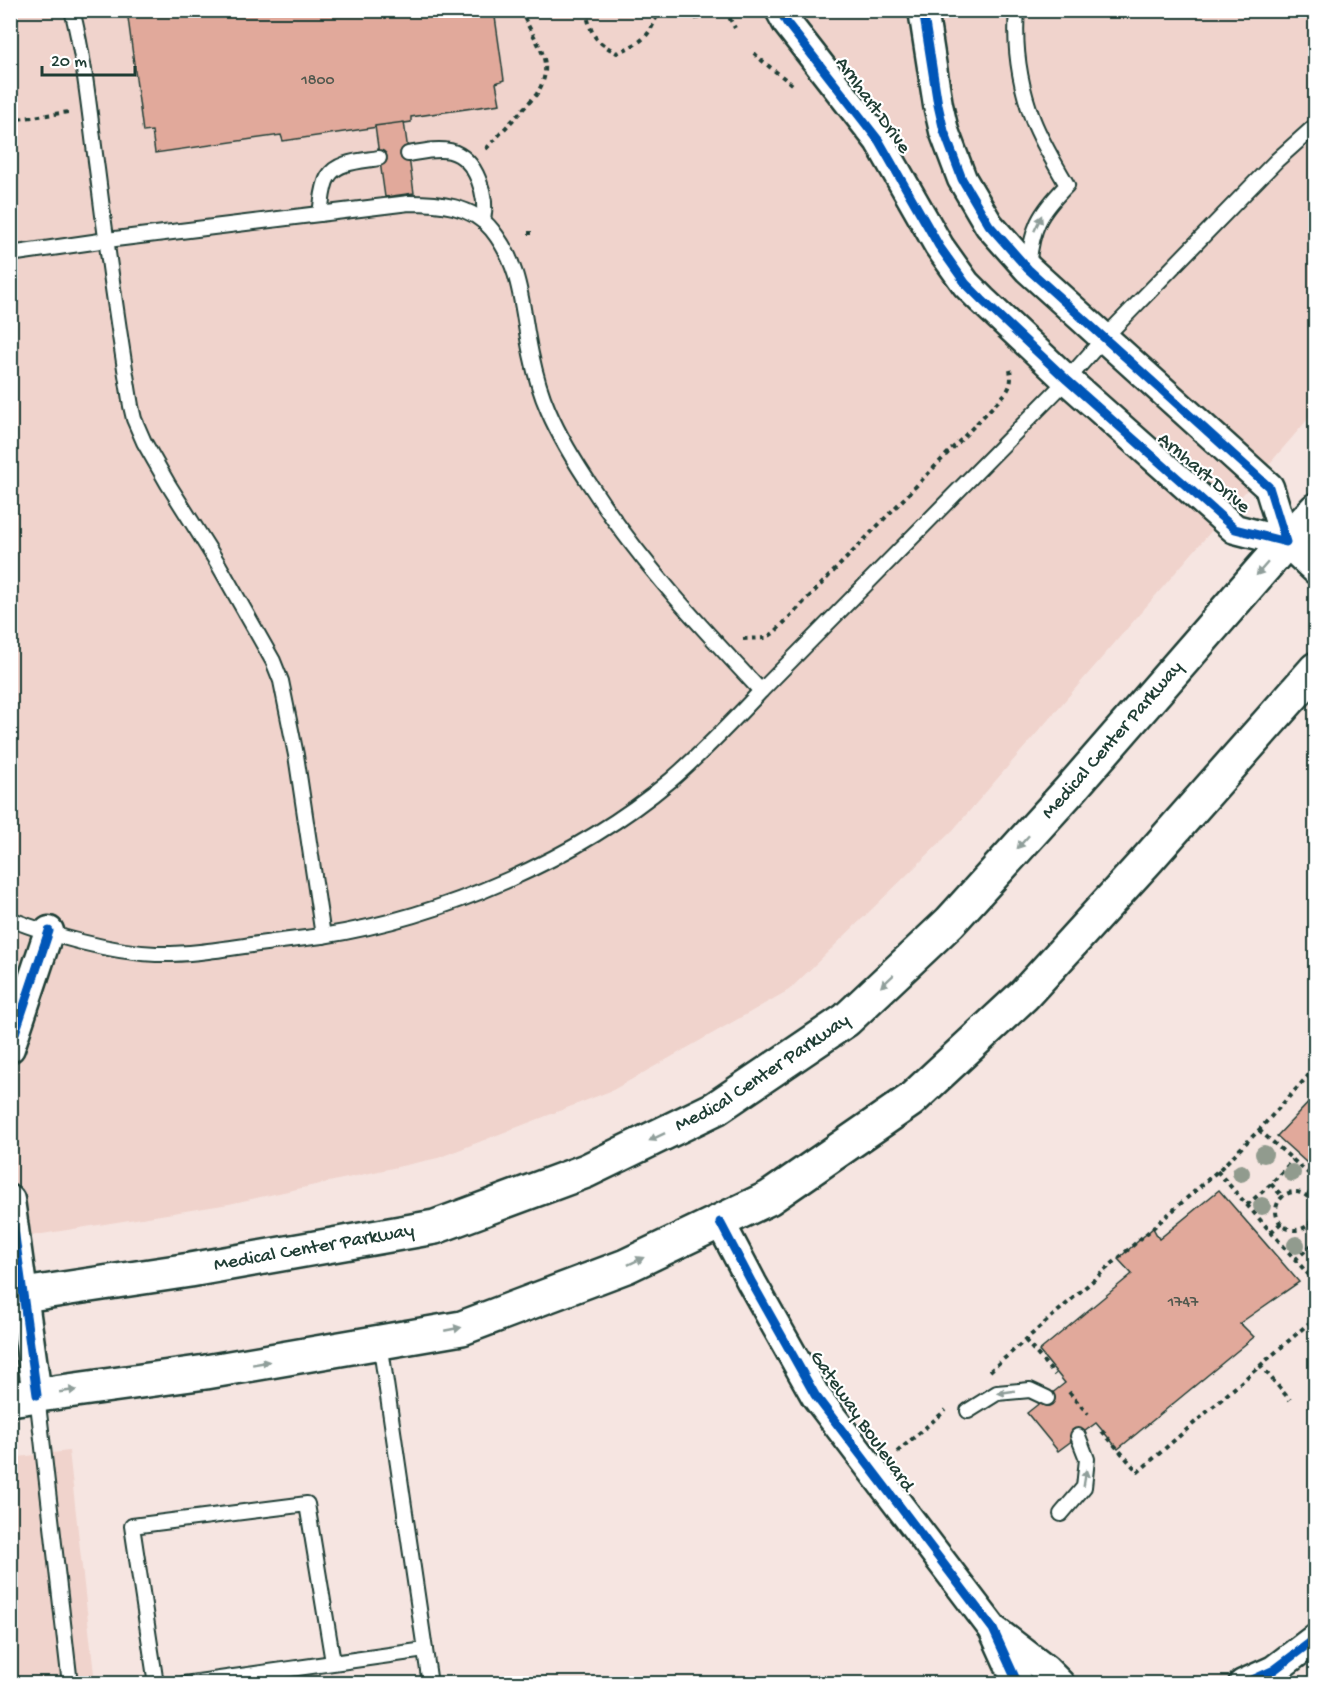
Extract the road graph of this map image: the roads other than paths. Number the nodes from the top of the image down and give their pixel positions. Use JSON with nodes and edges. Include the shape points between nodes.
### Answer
{"nodes":[{"id":1,"x":72,"y":10,"type":"edge"},
{"id":2,"x":780,"y":10,"type":"edge"},
{"id":3,"x":923,"y":10,"type":"edge"},
{"id":4,"x":1017,"y":10,"type":"edge"},
{"id":5,"x":1316,"y":125,"type":"edge"},
{"id":6,"x":408,"y":154,"type":"dead end"},
{"id":7,"x":379,"y":158,"type":"dead end"},
{"id":8,"x":320,"y":214,"type":"junction"},
{"id":9,"x":483,"y":221,"type":"junction"},
{"id":10,"x":106,"y":240,"type":"junction"},
{"id":11,"x":10,"y":254,"type":"edge"},
{"id":12,"x":1028,"y":269,"type":"junction"},
{"id":13,"x":1104,"y":338,"type":"junction"},
{"id":14,"x":1066,"y":380,"type":"junction"},
{"id":15,"x":1316,"y":510,"type":"edge"},
{"id":16,"x":1286,"y":542,"type":"junction"},
{"id":17,"x":1316,"y":570,"type":"edge"},
{"id":18,"x":1316,"y":669,"type":"edge"},
{"id":19,"x":761,"y":691,"type":"junction"},
{"id":20,"x":10,"y":919,"type":"edge"},
{"id":21,"x":48,"y":931,"type":"junction"},
{"id":22,"x":323,"y":936,"type":"junction"},
{"id":23,"x":10,"y":1048,"type":"edge"},
{"id":24,"x":10,"y":1200,"type":"edge"},
{"id":25,"x":720,"y":1222,"type":"junction"},
{"id":26,"x":16,"y":1296,"type":"edge"},
{"id":27,"x":380,"y":1342,"type":"junction"},
{"id":28,"x":23,"y":1397,"type":"edge"},
{"id":29,"x":1047,"y":1398,"type":"dead end"},
{"id":30,"x":968,"y":1411,"type":"dead end"},
{"id":31,"x":1078,"y":1436,"type":"dead end"},
{"id":32,"x":1061,"y":1514,"type":"dead end"},
{"id":33,"x":993,"y":1629,"type":"junction"},
{"id":34,"x":1316,"y":1638,"type":"edge"},
{"id":35,"x":425,"y":1650,"type":"junction"},
{"id":36,"x":333,"y":1662,"type":"junction"},
{"id":37,"x":1270,"y":1677,"type":"edge"},
{"id":38,"x":70,"y":1683,"type":"edge"},
{"id":39,"x":156,"y":1683,"type":"edge"},
{"id":40,"x":184,"y":1683,"type":"edge"},
{"id":41,"x":430,"y":1683,"type":"edge"},
{"id":42,"x":1018,"y":1683,"type":"edge"},
{"id":43,"x":1060,"y":1683,"type":"edge"},
{"id":44,"x":1243,"y":1683,"type":"edge"}],
"edges":[{"from":1,"to":10,"type":"lane"},
{"from":2,"to":14,"type":"street","name":"Arnhart Drive","via":[[879,141],[953,267]]},
{"from":3,"to":12,"type":"street","name":"Arnhart Drive","via":[[938,105],[951,153],[989,225]]},
{"from":12,"to":4,"type":"lane","one_way":true,"via":[[1038,222],[1067,185],[1026,101],[1017,47]]},
{"from":5,"to":13,"type":"lane"},
{"from":6,"to":9,"type":"lane","via":[[448,151],[466,160],[482,192]]},
{"from":7,"to":8,"type":"lane","via":[[346,164],[332,172],[325,183]]},
{"from":8,"to":9,"type":"lane","via":[[429,203],[464,210]]},
{"from":8,"to":10,"type":"lane"},
{"from":9,"to":19,"type":"lane","via":[[511,259],[540,390],[572,458],[640,556]]},
{"from":10,"to":11,"type":"lane"},
{"from":10,"to":22,"type":"lane","via":[[138,430],[217,562],[281,681]]},
{"from":12,"to":13,"type":"street","name":"Arnhart Drive"},
{"from":13,"to":14,"type":"lane"},
{"from":13,"to":16,"type":"street","name":"Arnhart Drive","via":[[1269,487]]},
{"from":14,"to":16,"type":"street","name":"Arnhart Drive","via":[[1235,528]]},
{"from":14,"to":19,"type":"lane"},
{"from":15,"to":16,"type":"main road","name":"Medical Center Parkway"},
{"from":16,"to":17,"type":"street","name":"Arnhart Drive"},
{"from":16,"to":26,"type":"main road","name":"Medical Center Parkway","one_way":true,"via":[[950,922],[846,1020],[717,1108],[586,1171],[435,1227]]},
{"from":18,"to":25,"type":"main road","via":[[1024,994],[911,1100],[769,1198]]},
{"from":19,"to":22,"type":"lane","via":[[721,735],[669,781],[618,820],[571,848],[467,897]]},
{"from":20,"to":21,"type":"lane"},
{"from":21,"to":22,"type":"lane","via":[[108,948],[154,954]]},
{"from":21,"to":23,"type":"street"},
{"from":24,"to":26,"type":"street"},
{"from":27,"to":25,"type":"main road","one_way":true,"via":[[462,1328],[626,1266]]},
{"from":25,"to":33,"type":"street","name":"Gateway Boulevard","via":[[815,1395]]},
{"from":26,"to":28,"type":"street"},
{"from":28,"to":27,"type":"main road","one_way":true,"via":[[206,1372]]},
{"from":27,"to":35,"type":"lane"},
{"from":28,"to":38,"type":"lane"},
{"from":29,"to":30,"type":"lane","one_way":true,"via":[[1030,1390],[997,1393]]},
{"from":32,"to":31,"type":"lane","one_way":true,"via":[[1084,1487],[1087,1459]]},
{"from":33,"to":42,"type":"street"},
{"from":33,"to":43,"type":"street"},
{"from":34,"to":37,"type":"street"},
{"from":35,"to":36,"type":"lane"},
{"from":35,"to":41,"type":"lane"},
{"from":36,"to":39,"type":"lane","via":[[307,1504],[132,1526]]},
{"from":36,"to":40,"type":"lane"},
{"from":37,"to":44,"type":"street"}]}
